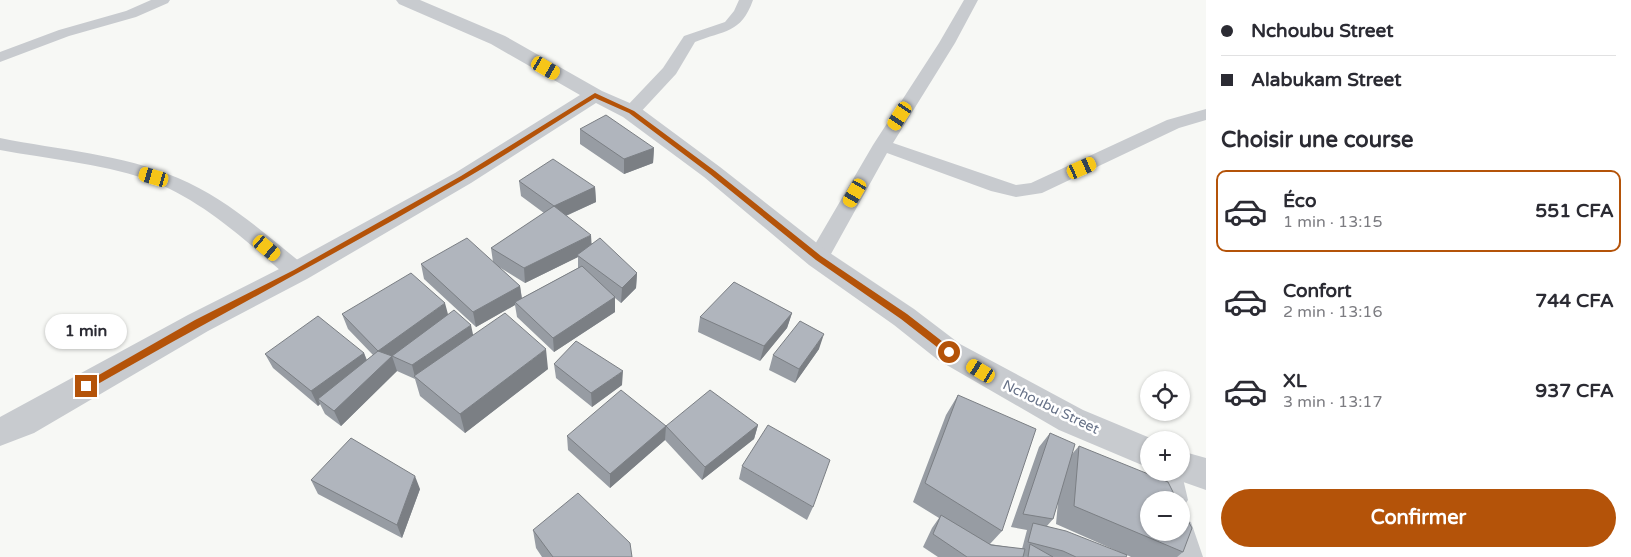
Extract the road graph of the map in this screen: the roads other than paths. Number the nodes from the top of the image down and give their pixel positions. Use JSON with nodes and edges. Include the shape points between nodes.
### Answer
{"nodes":[{"id":1,"x":163,"y":0,"type":"edge"},
{"id":2,"x":405,"y":0,"type":"edge"},
{"id":3,"x":746,"y":0,"type":"edge"},
{"id":4,"x":971,"y":0,"type":"edge"},
{"id":5,"x":0,"y":57,"type":"edge"},
{"id":6,"x":595,"y":95,"type":"junction"},
{"id":7,"x":632,"y":112,"type":"junction"},
{"id":8,"x":1206,"y":114,"type":"edge"},
{"id":9,"x":0,"y":144,"type":"edge"},
{"id":10,"x":882,"y":145,"type":"junction"},
{"id":11,"x":818,"y":258,"type":"junction"},
{"id":12,"x":297,"y":272,"type":"junction"},
{"id":13,"x":0,"y":432,"type":"edge"},
{"id":14,"x":1140,"y":449,"type":"edge"},
{"id":15,"x":1190,"y":469,"type":"edge"},
{"id":16,"x":1206,"y":474,"type":"edge"},
{"id":17,"x":1183,"y":541,"type":"edge"},
{"id":18,"x":1188,"y":557,"type":"edge"}],
"edges":[{"from":1,"to":5,"type":"street","via":[[131,14],[64,33]]},
{"from":2,"to":6,"type":"street","name":"Nchoubu Street","via":[[498,40]]},
{"from":3,"to":7,"type":"street","via":[[742,15],[724,29],[689,39],[670,71]]},
{"from":4,"to":10,"type":"street"},
{"from":6,"to":7,"type":"street","name":"Nchoubu Street"},
{"from":6,"to":12,"type":"street","via":[[463,178]]},
{"from":7,"to":11,"type":"street","name":"Nchoubu Street"},
{"from":8,"to":10,"type":"street","via":[[1173,124],[1035,189],[1016,191]]},
{"from":9,"to":12,"type":"street","via":[[122,167],[170,181],[223,211]]},
{"from":10,"to":11,"type":"street"},
{"from":11,"to":14,"type":"street","name":"Nchoubu Street","via":[[949,352],[1071,420]]},
{"from":12,"to":13,"type":"street","via":[[198,323],[22,423]]},
{"from":15,"to":16,"type":"street"},
{"from":17,"to":18,"type":"street"}]}
